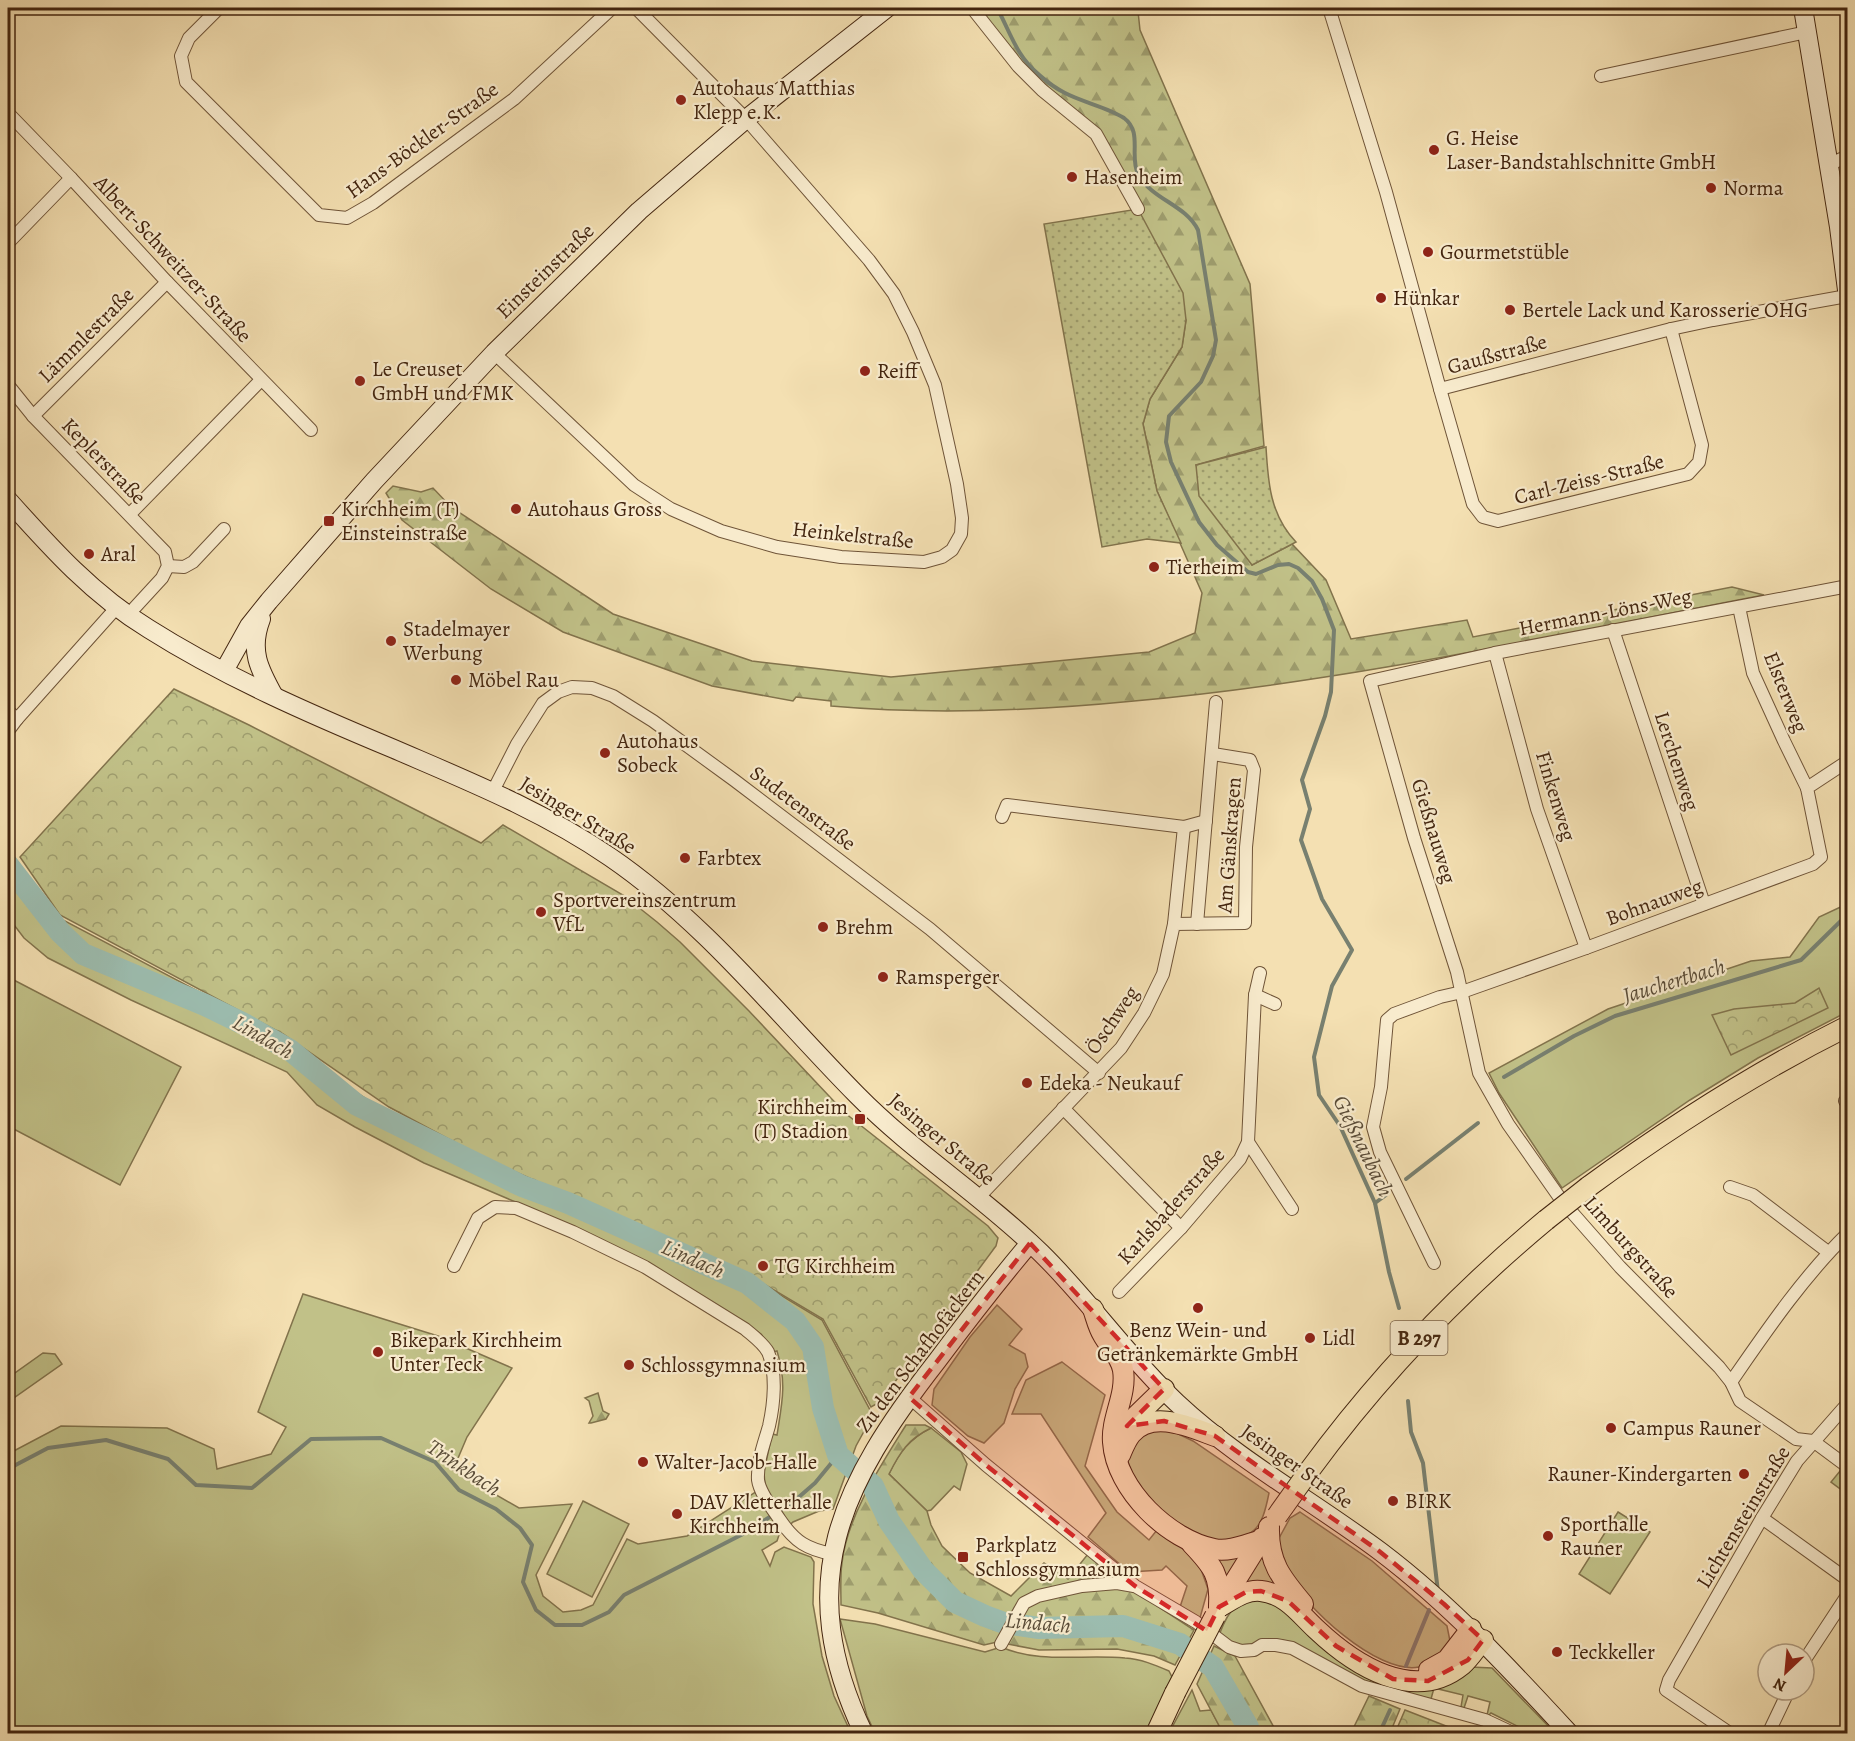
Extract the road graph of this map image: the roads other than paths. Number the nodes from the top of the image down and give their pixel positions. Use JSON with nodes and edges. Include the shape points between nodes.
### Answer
{"nodes":[{"id":1,"x":219,"y":8,"type":"edge"},
{"id":2,"x":612,"y":8,"type":"edge"},
{"id":3,"x":636,"y":8,"type":"edge"},
{"id":4,"x":886,"y":8,"type":"edge"},
{"id":5,"x":972,"y":8,"type":"edge"},
{"id":6,"x":1329,"y":8,"type":"edge"},
{"id":7,"x":1803,"y":8,"type":"edge"},
{"id":8,"x":1806,"y":32,"type":"junction"},
{"id":9,"x":1601,"y":76,"type":"dead end"},
{"id":10,"x":8,"y":113,"type":"edge"},
{"id":11,"x":746,"y":119,"type":"junction"},
{"id":12,"x":1848,"y":156,"type":"edge"},
{"id":13,"x":1828,"y":165,"type":"junction"},
{"id":14,"x":71,"y":178,"type":"junction"},
{"id":15,"x":1138,"y":209,"type":"dead end"},
{"id":16,"x":8,"y":243,"type":"edge"},
{"id":17,"x":167,"y":282,"type":"junction"},
{"id":18,"x":1847,"y":297,"type":"edge"},
{"id":19,"x":1671,"y":329,"type":"junction"},
{"id":20,"x":494,"y":353,"type":"junction"},
{"id":21,"x":261,"y":380,"type":"junction"},
{"id":22,"x":8,"y":385,"type":"edge"},
{"id":23,"x":1440,"y":389,"type":"junction"},
{"id":24,"x":33,"y":416,"type":"junction"},
{"id":25,"x":311,"y":430,"type":"dead end"},
{"id":26,"x":8,"y":500,"type":"edge"},
{"id":27,"x":130,"y":514,"type":"junction"},
{"id":28,"x":224,"y":529,"type":"dead end"},
{"id":29,"x":168,"y":566,"type":"junction"},
{"id":30,"x":1848,"y":586,"type":"edge"},
{"id":31,"x":269,"y":601,"type":"junction"},
{"id":32,"x":1739,"y":607,"type":"junction"},
{"id":33,"x":122,"y":611,"type":"junction"},
{"id":34,"x":1613,"y":630,"type":"junction"},
{"id":35,"x":1495,"y":653,"type":"junction"},
{"id":36,"x":224,"y":671,"type":"junction"},
{"id":37,"x":1370,"y":681,"type":"joint"},
{"id":38,"x":274,"y":696,"type":"junction"},
{"id":39,"x":1216,"y":702,"type":"dead end"},
{"id":40,"x":8,"y":711,"type":"edge"},
{"id":41,"x":17,"y":719,"type":"junction"},
{"id":42,"x":8,"y":730,"type":"edge"},
{"id":43,"x":1213,"y":754,"type":"junction"},
{"id":44,"x":1848,"y":761,"type":"edge"},
{"id":45,"x":1808,"y":788,"type":"junction"},
{"id":46,"x":493,"y":791,"type":"junction"},
{"id":47,"x":1002,"y":817,"type":"dead end"},
{"id":48,"x":1206,"y":821,"type":"junction"},
{"id":49,"x":1184,"y":827,"type":"junction"},
{"id":50,"x":1704,"y":904,"type":"junction"},
{"id":51,"x":1174,"y":924,"type":"junction"},
{"id":52,"x":1197,"y":924,"type":"junction"},
{"id":53,"x":1586,"y":948,"type":"junction"},
{"id":54,"x":1260,"y":973,"type":"dead end"},
{"id":55,"x":1462,"y":992,"type":"junction"},
{"id":56,"x":1255,"y":995,"type":"junction"},
{"id":57,"x":1275,"y":1004,"type":"dead end"},
{"id":58,"x":1848,"y":1026,"type":"edge"},
{"id":59,"x":1099,"y":1073,"type":"junction"},
{"id":60,"x":1063,"y":1108,"type":"junction"},
{"id":61,"x":1248,"y":1142,"type":"junction"},
{"id":62,"x":1730,"y":1186,"type":"dead end"},
{"id":63,"x":978,"y":1198,"type":"junction"},
{"id":64,"x":1292,"y":1209,"type":"dead end"},
{"id":65,"x":1181,"y":1228,"type":"junction"},
{"id":66,"x":1848,"y":1233,"type":"edge"},
{"id":67,"x":1030,"y":1243,"type":"junction"},
{"id":68,"x":1828,"y":1252,"type":"junction"},
{"id":69,"x":1434,"y":1263,"type":"dead end"},
{"id":70,"x":454,"y":1266,"type":"dead end"},
{"id":71,"x":1119,"y":1293,"type":"dead end"},
{"id":72,"x":1093,"y":1309,"type":"junction"},
{"id":73,"x":1731,"y":1382,"type":"junction"},
{"id":74,"x":1160,"y":1385,"type":"junction"},
{"id":75,"x":909,"y":1397,"type":"junction"},
{"id":76,"x":1848,"y":1403,"type":"edge"},
{"id":77,"x":1215,"y":1436,"type":"junction"},
{"id":78,"x":1813,"y":1441,"type":"junction"},
{"id":79,"x":1117,"y":1453,"type":"junction"},
{"id":80,"x":1848,"y":1467,"type":"edge"},
{"id":81,"x":1762,"y":1518,"type":"junction"},
{"id":82,"x":1269,"y":1528,"type":"junction"},
{"id":83,"x":1190,"y":1542,"type":"junction"},
{"id":84,"x":832,"y":1554,"type":"junction"},
{"id":85,"x":1848,"y":1580,"type":"edge"},
{"id":86,"x":1135,"y":1586,"type":"junction"},
{"id":87,"x":1848,"y":1594,"type":"edge"},
{"id":88,"x":1217,"y":1611,"type":"junction"},
{"id":89,"x":1477,"y":1634,"type":"junction"},
{"id":90,"x":1003,"y":1641,"type":"dead end"},
{"id":91,"x":1816,"y":1643,"type":"edge"},
{"id":92,"x":1783,"y":1702,"type":"edge"},
{"id":93,"x":864,"y":1734,"type":"edge"},
{"id":94,"x":1156,"y":1734,"type":"edge"},
{"id":95,"x":1515,"y":1734,"type":"edge"},
{"id":96,"x":1570,"y":1734,"type":"edge"},
{"id":97,"x":1731,"y":1734,"type":"edge"},
{"id":98,"x":1768,"y":1734,"type":"edge"}],
"edges":[{"from":1,"to":2,"type":"street","name":"Hans-Böckler-Straße","via":[[189,38],[181,56],[186,82],[319,215],[347,218],[514,99]]},
{"from":3,"to":11,"type":"street","name":"Heinkelstraße"},
{"from":4,"to":11,"type":"main road","name":"Einsteinstraße"},
{"from":5,"to":15,"type":"street","via":[[1017,66],[1096,134]]},
{"from":6,"to":23,"type":"street","name":"Gaußstraße","via":[[1386,192]]},
{"from":7,"to":8,"type":"main road"},
{"from":8,"to":9,"type":"street"},
{"from":8,"to":13,"type":"main road"},
{"from":10,"to":14,"type":"street","name":"Albert-Schweitzer-Straße"},
{"from":11,"to":20,"type":"main road","name":"Einsteinstraße","via":[[639,211]]},
{"from":11,"to":20,"type":"street","name":"Heinkelstraße","via":[[869,260],[894,294],[913,332],[935,385],[957,484],[962,518],[952,550],[924,562],[841,557],[777,547],[692,519],[634,485]]},
{"from":12,"to":13,"type":"street"},
{"from":13,"to":18,"type":"main road"},
{"from":14,"to":16,"type":"street"},
{"from":14,"to":17,"type":"street","name":"Albert-Schweitzer-Straße"},
{"from":17,"to":21,"type":"street","name":"Albert-Schweitzer-Straße"},
{"from":17,"to":24,"type":"street","name":"Lämmlestraße"},
{"from":18,"to":19,"type":"street","name":"Gaußstraße"},
{"from":19,"to":23,"type":"street","name":"Gaußstraße"},
{"from":19,"to":23,"type":"street","name":"Carl-Zeiss-Straße","via":[[1702,445],[1699,462],[1688,474],[1498,521],[1483,517],[1473,504]]},
{"from":20,"to":31,"type":"main road","name":"Einsteinstraße"},
{"from":21,"to":25,"type":"street","name":"Albert-Schweitzer-Straße"},
{"from":21,"to":27,"type":"street"},
{"from":22,"to":24,"type":"street","name":"Keplerstraße"},
{"from":24,"to":27,"type":"street","name":"Keplerstraße"},
{"from":26,"to":33,"type":"main road","name":"Jesinger Straße","via":[[63,561]]},
{"from":27,"to":29,"type":"street","name":"Keplerstraße","via":[[165,552]]},
{"from":28,"to":29,"type":"street","via":[[193,562],[184,567]]},
{"from":29,"to":33,"type":"street","via":[[162,578]]},
{"from":30,"to":32,"type":"street","name":"Hermann-Löns-Weg"},
{"from":31,"to":36,"type":"main road","name":"Einsteinstraße","via":[[249,626]]},
{"from":31,"to":38,"type":"main road","name":"Einsteinstraße","via":[[255,636],[260,671]]},
{"from":32,"to":34,"type":"street","name":"Hermann-Löns-Weg"},
{"from":32,"to":45,"type":"street","name":"Elsterweg","via":[[1753,673]]},
{"from":33,"to":36,"type":"main road","name":"Jesinger Straße"},
{"from":33,"to":41,"type":"street"},
{"from":34,"to":35,"type":"street","name":"Hermann-Löns-Weg"},
{"from":34,"to":50,"type":"street","name":"Lerchenweg"},
{"from":35,"to":37,"type":"street","name":"Hermann-Löns-Weg"},
{"from":35,"to":53,"type":"street","name":"Finkenweg","via":[[1537,809]]},
{"from":36,"to":38,"type":"main road","name":"Jesinger Straße"},
{"from":37,"to":55,"type":"street","name":"Gießnauweg"},
{"from":38,"to":46,"type":"main road","name":"Jesinger Straße"},
{"from":39,"to":43,"type":"street"},
{"from":40,"to":41,"type":"street"},
{"from":41,"to":42,"type":"street"},
{"from":43,"to":48,"type":"street"},
{"from":43,"to":52,"type":"street","name":"Am Gänskragen","via":[[1250,760],[1254,770],[1246,847],[1245,923]]},
{"from":44,"to":45,"type":"street"},
{"from":45,"to":50,"type":"street","name":"Bohnauweg","via":[[1821,857],[1813,864]]},
{"from":46,"to":59,"type":"street","name":"Sudetenstraße","via":[[543,703],[572,687],[592,688],[613,696],[734,780],[930,929]]},
{"from":46,"to":63,"type":"main road","name":"Jesinger Straße","via":[[608,855],[679,911],[861,1099]]},
{"from":47,"to":49,"type":"street","via":[[1007,806]]},
{"from":48,"to":49,"type":"street"},
{"from":48,"to":52,"type":"street"},
{"from":49,"to":51,"type":"street","name":"Öschweg"},
{"from":50,"to":53,"type":"street","name":"Bohnauweg"},
{"from":51,"to":52,"type":"street"},
{"from":51,"to":59,"type":"street","name":"Öschweg","via":[[1163,974],[1144,1013]]},
{"from":53,"to":55,"type":"street","name":"Bohnauweg"},
{"from":54,"to":56,"type":"street","name":"Karlsbaderstraße"},
{"from":55,"to":69,"type":"street","name":"Bohnauweg","via":[[1394,1014],[1387,1020],[1373,1127],[1380,1152]]},
{"from":55,"to":73,"type":"street","name":"Limburgstraße","via":[[1479,1073],[1518,1139],[1562,1201],[1620,1268]]},
{"from":56,"to":57,"type":"street"},
{"from":56,"to":61,"type":"street","name":"Karlsbaderstraße"},
{"from":58,"to":82,"type":"main road","number":"B 297","bridge":true,"via":[[1767,1069],[1628,1158],[1498,1261],[1427,1329],[1364,1400]]},
{"from":59,"to":60,"type":"street","name":"Öschweg"},
{"from":60,"to":63,"type":"street","name":"Öschweg"},
{"from":60,"to":65,"type":"street"},
{"from":61,"to":64,"type":"street","name":"Karlsbaderstraße"},
{"from":61,"to":65,"type":"street","name":"Karlsbaderstraße","via":[[1240,1159]]},
{"from":62,"to":68,"type":"street","via":[[1753,1195]]},
{"from":63,"to":67,"type":"main road","name":"Jesinger Straße"},
{"from":65,"to":71,"type":"street","name":"Karlsbaderstraße"},
{"from":66,"to":68,"type":"street"},
{"from":67,"to":72,"type":"main road","name":"Jesinger Straße"},
{"from":67,"to":75,"type":"main road","name":"Zu den Schafhofäckern"},
{"from":68,"to":73,"type":"street"},
{"from":70,"to":84,"type":"street","via":[[478,1218],[495,1207],[516,1208],[645,1267],[745,1329],[767,1352],[774,1385],[758,1465],[759,1483],[791,1536],[805,1546]]},
{"from":72,"to":74,"type":"main road","name":"Jesinger Straße"},
{"from":72,"to":79,"type":"main road","via":[[1122,1367]]},
{"from":73,"to":78,"type":"street","name":"Limburgstraße","via":[[1740,1401],[1796,1439]]},
{"from":74,"to":77,"type":"main road","name":"Jesinger Straße"},
{"from":74,"to":79,"type":"main road","via":[[1128,1409],[1119,1423]]},
{"from":75,"to":84,"type":"main road","name":"Zu den Schafhofäckern","via":[[871,1454],[846,1506]]},
{"from":75,"to":86,"type":"street"},
{"from":76,"to":78,"type":"street","name":"Lichtensteinstraße"},
{"from":77,"to":79,"type":"main road","via":[[1183,1424],[1150,1423],[1131,1434]]},
{"from":77,"to":89,"type":"main road","name":"Jesinger Straße","via":[[1379,1551]]},
{"from":78,"to":80,"type":"street","name":"Limburgstraße"},
{"from":78,"to":81,"type":"street","name":"Lichtensteinstraße"},
{"from":79,"to":83,"type":"main road","via":[[1120,1471],[1141,1502]]},
{"from":81,"to":85,"type":"street"},
{"from":81,"to":97,"type":"street","name":"Lichtensteinstraße","via":[[1666,1690]]},
{"from":82,"to":83,"type":"main road","via":[[1226,1550]]},
{"from":82,"to":88,"type":"main road","number":"B 297"},
{"from":82,"to":89,"type":"main road","via":[[1271,1557],[1289,1588],[1339,1640],[1376,1663],[1406,1673],[1420,1673],[1447,1660]]},
{"from":83,"to":88,"type":"main road","via":[[1213,1566],[1220,1592]]},
{"from":84,"to":93,"type":"main road","name":"Zu den Schafhofäckern","via":[[829,1603],[835,1649]]},
{"from":86,"to":90,"type":"street","via":[[1082,1586],[1038,1596],[1024,1603]]},
{"from":86,"to":95,"type":"street","via":[[1196,1622],[1219,1642],[1241,1651],[1262,1645],[1292,1648],[1362,1686],[1485,1720]]},
{"from":87,"to":91,"type":"street"},
{"from":88,"to":89,"type":"main road","via":[[1246,1592],[1274,1594],[1288,1601],[1353,1658],[1381,1674],[1405,1681],[1428,1681],[1453,1671],[1468,1660]]},
{"from":88,"to":94,"type":"main road","number":"B 297","bridge":true},
{"from":89,"to":96,"type":"main road","name":"Jesinger Straße"},
{"from":92,"to":98,"type":"street"}]}
